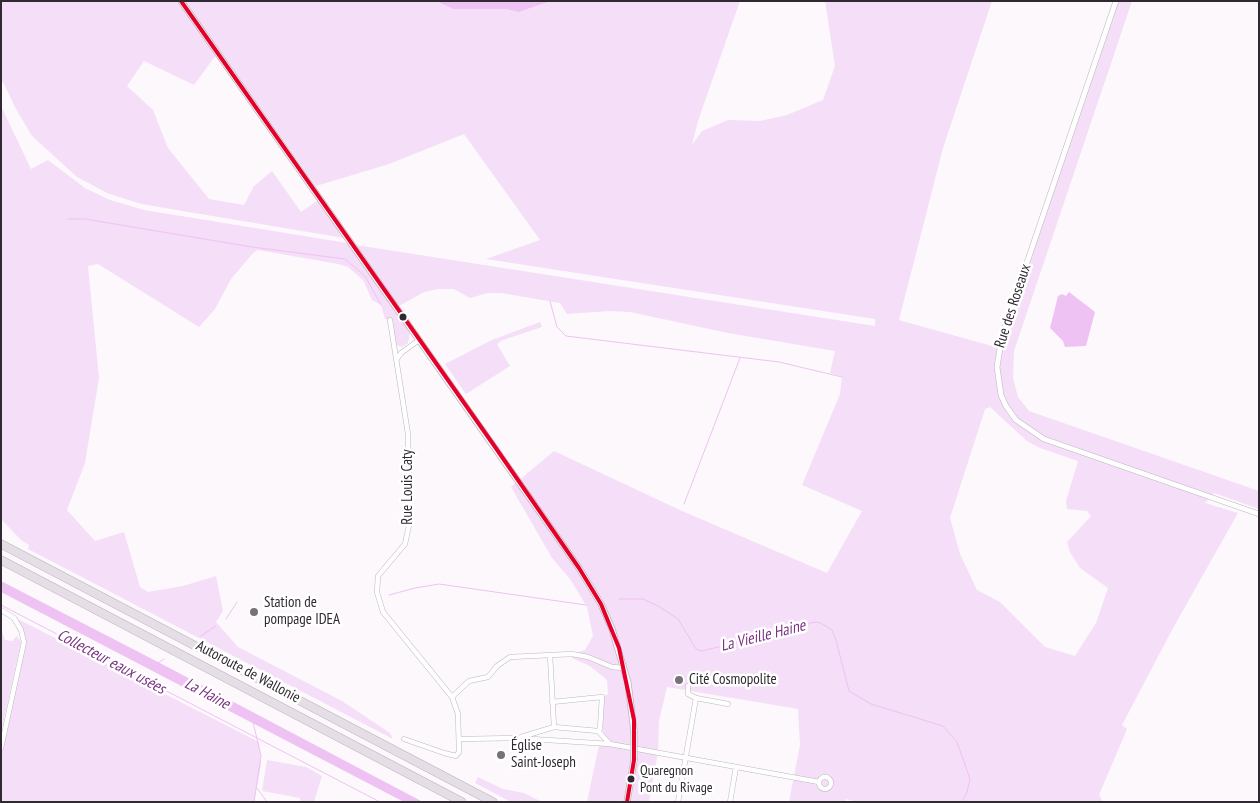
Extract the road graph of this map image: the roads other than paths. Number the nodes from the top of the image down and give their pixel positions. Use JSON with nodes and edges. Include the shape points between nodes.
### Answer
{"nodes":[{"id":1,"x":181,"y":1,"type":"edge"},
{"id":2,"x":1116,"y":1,"type":"edge"},
{"id":3,"x":390,"y":320,"type":"dead end"},
{"id":4,"x":419,"y":340,"type":"junction"},
{"id":5,"x":397,"y":360,"type":"junction"},
{"id":6,"x":1259,"y":514,"type":"edge"},
{"id":7,"x":1,"y":544,"type":"edge"},
{"id":8,"x":1,"y":560,"type":"edge"},
{"id":9,"x":1,"y":610,"type":"edge"},
{"id":10,"x":550,"y":655,"type":"junction"},
{"id":11,"x":624,"y":668,"type":"junction"},
{"id":12,"x":688,"y":686,"type":"dead end"},
{"id":13,"x":452,"y":697,"type":"junction"},
{"id":14,"x":696,"y":698,"type":"junction"},
{"id":15,"x":552,"y":702,"type":"junction"},
{"id":16,"x":728,"y":704,"type":"dead end"},
{"id":17,"x":554,"y":727,"type":"junction"},
{"id":18,"x":599,"y":730,"type":"junction"},
{"id":19,"x":516,"y":738,"type":"junction"},
{"id":20,"x":404,"y":739,"type":"dead end"},
{"id":21,"x":461,"y":739,"type":"junction"},
{"id":22,"x":610,"y":744,"type":"junction"},
{"id":23,"x":1,"y":748,"type":"edge"},
{"id":24,"x":686,"y":757,"type":"junction"},
{"id":25,"x":736,"y":767,"type":"junction"},
{"id":26,"x":819,"y":782,"type":"dead end"},
{"id":27,"x":462,"y":802,"type":"edge"},
{"id":28,"x":494,"y":802,"type":"edge"},
{"id":29,"x":627,"y":802,"type":"edge"},
{"id":30,"x":678,"y":802,"type":"edge"},
{"id":31,"x":730,"y":802,"type":"edge"}],
"edges":[{"from":1,"to":4,"type":"main road"},
{"from":2,"to":6,"type":"street","name":"Rue des Roseaux","via":[[1002,336],[997,367],[1001,395],[1016,420],[1044,439]]},
{"from":3,"to":5,"type":"street","name":"Rue Louis Caty"},
{"from":4,"to":5,"type":"street"},
{"from":4,"to":11,"type":"main road","via":[[579,568],[601,604]]},
{"from":5,"to":13,"type":"street","name":"Rue Louis Caty","via":[[408,434],[410,521],[405,544],[378,576],[377,592],[383,612]]},
{"from":7,"to":28,"type":"highway","name":"Autoroute de Wallonie"},
{"from":8,"to":27,"type":"highway","name":"Autoroute de Wallonie"},
{"from":9,"to":23,"type":"street","via":[[14,618],[24,642]]},
{"from":10,"to":11,"type":"street","via":[[572,654]]},
{"from":10,"to":13,"type":"street","via":[[510,657],[488,677],[469,682]]},
{"from":10,"to":15,"type":"street"},
{"from":11,"to":29,"type":"main road","bridge":true,"via":[[634,731],[634,760]]},
{"from":12,"to":14,"type":"street","via":[[688,694]]},
{"from":13,"to":21,"type":"street","name":"Rue Louis Caty"},
{"from":14,"to":16,"type":"street"},
{"from":14,"to":24,"type":"street"},
{"from":15,"to":17,"type":"street"},
{"from":15,"to":18,"type":"street","via":[[602,698]]},
{"from":17,"to":18,"type":"street"},
{"from":17,"to":19,"type":"street"},
{"from":18,"to":22,"type":"street"},
{"from":19,"to":21,"type":"street"},
{"from":19,"to":22,"type":"street"},
{"from":20,"to":21,"type":"street","name":"Rue Louis Caty","via":[[456,756],[460,752]]},
{"from":22,"to":24,"type":"street"},
{"from":24,"to":25,"type":"street"},
{"from":24,"to":30,"type":"street"},
{"from":25,"to":26,"type":"street"},
{"from":25,"to":31,"type":"street"}]}
